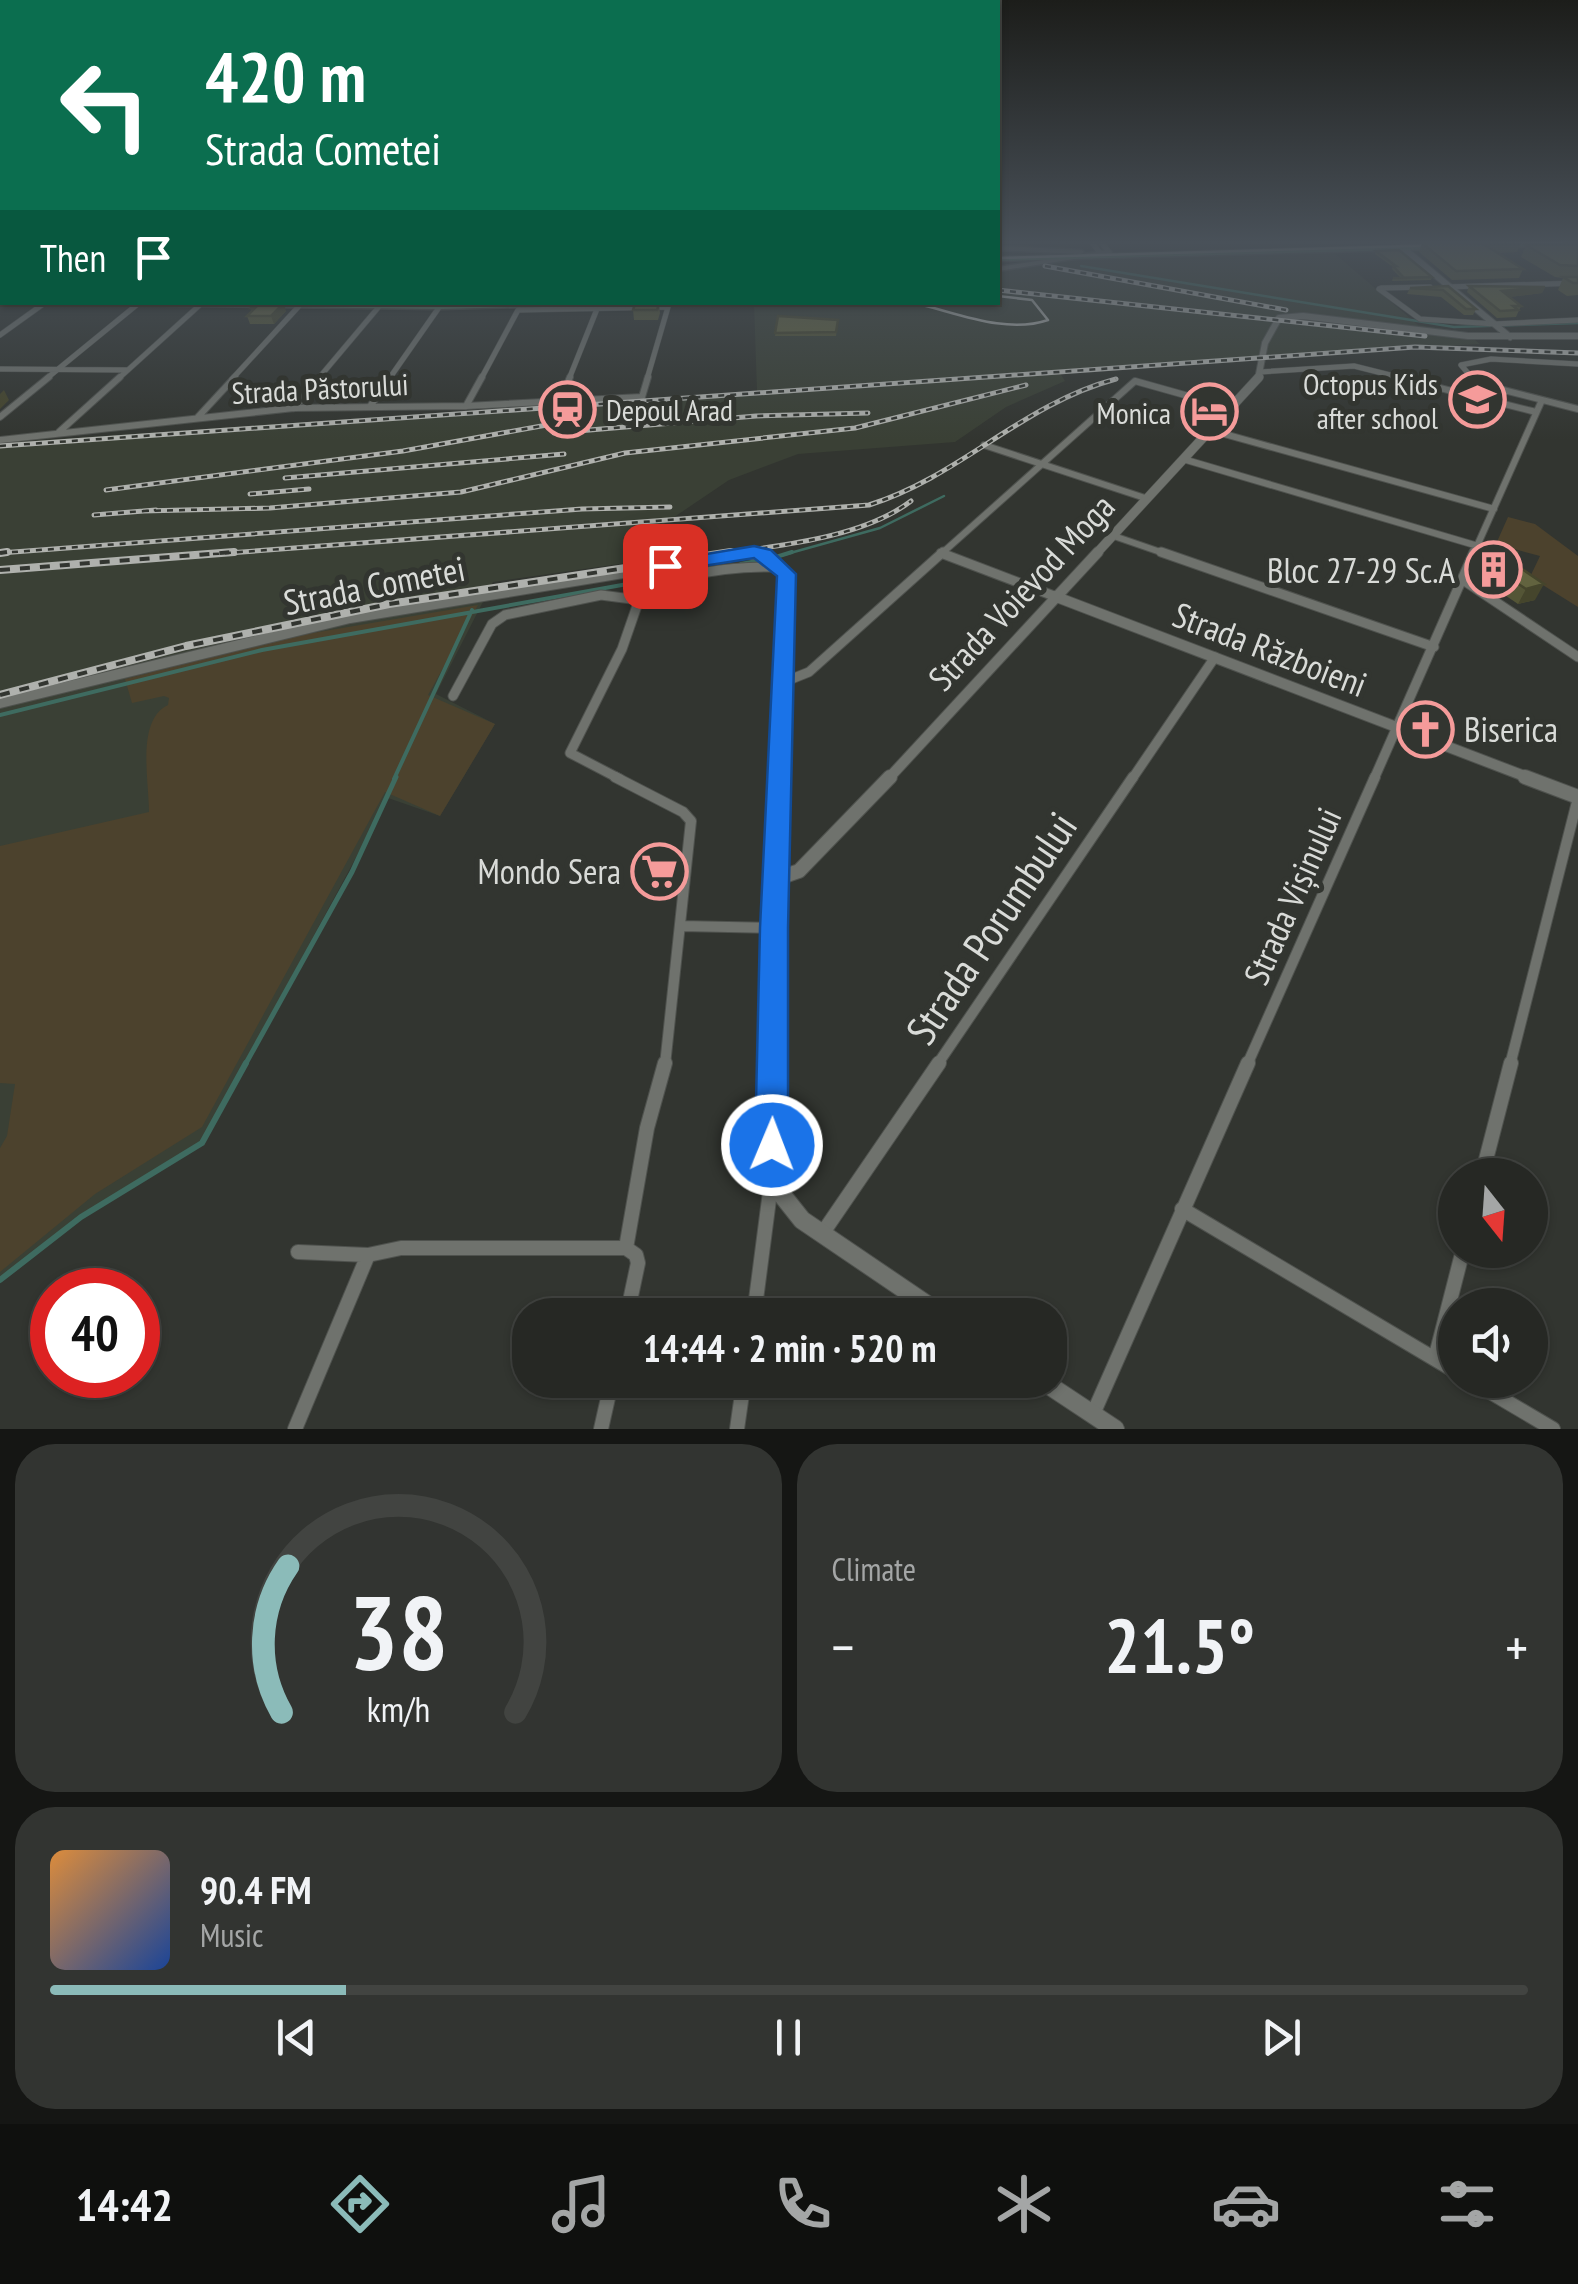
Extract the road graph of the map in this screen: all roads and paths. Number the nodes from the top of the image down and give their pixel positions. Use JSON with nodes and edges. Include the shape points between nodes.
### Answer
{"nodes":[{"id":1,"x":440,"y":306,"type":"edge"},
{"id":2,"x":39,"y":307,"type":"edge"},
{"id":3,"x":135,"y":307,"type":"edge"},
{"id":4,"x":199,"y":307,"type":"edge"},
{"id":5,"x":298,"y":307,"type":"edge"},
{"id":6,"x":378,"y":307,"type":"edge"},
{"id":7,"x":1401,"y":307,"type":"edge"},
{"id":8,"x":1474,"y":307,"type":"edge"},
{"id":9,"x":597,"y":309,"type":"junction"},
{"id":10,"x":1578,"y":320,"type":"edge"},
{"id":11,"x":1495,"y":324,"type":"junction"},
{"id":12,"x":0,"y":335,"type":"edge"},
{"id":13,"x":1508,"y":335,"type":"junction"},
{"id":14,"x":1578,"y":336,"type":"edge"},
{"id":15,"x":1578,"y":364,"type":"edge"},
{"id":16,"x":0,"y":369,"type":"edge"},
{"id":17,"x":59,"y":369,"type":"junction"},
{"id":18,"x":128,"y":370,"type":"junction"},
{"id":19,"x":1260,"y":372,"type":"junction"},
{"id":20,"x":642,"y":397,"type":"joint"},
{"id":21,"x":1542,"y":400,"type":"junction"},
{"id":22,"x":560,"y":402,"type":"junction"},
{"id":23,"x":371,"y":405,"type":"junction"},
{"id":24,"x":466,"y":406,"type":"junction"},
{"id":25,"x":294,"y":408,"type":"junction"},
{"id":26,"x":1231,"y":408,"type":"junction"},
{"id":27,"x":1578,"y":409,"type":"edge"},
{"id":28,"x":1536,"y":412,"type":"junction"},
{"id":29,"x":0,"y":417,"type":"edge"},
{"id":30,"x":197,"y":418,"type":"junction"},
{"id":31,"x":1210,"y":430,"type":"junction"},
{"id":32,"x":57,"y":434,"type":"junction"},
{"id":33,"x":0,"y":440,"type":"edge"},
{"id":34,"x":984,"y":446,"type":"dead end"},
{"id":35,"x":1183,"y":459,"type":"junction"},
{"id":36,"x":1040,"y":465,"type":"junction"},
{"id":37,"x":1145,"y":498,"type":"junction"},
{"id":38,"x":1494,"y":509,"type":"junction"},
{"id":39,"x":1110,"y":535,"type":"junction"},
{"id":40,"x":1478,"y":546,"type":"junction"},
{"id":41,"x":941,"y":553,"type":"junction"},
{"id":42,"x":779,"y":565,"type":"junction"},
{"id":43,"x":1463,"y":580,"type":"junction"},
{"id":44,"x":1054,"y":596,"type":"junction"},
{"id":45,"x":639,"y":600,"type":"junction"},
{"id":46,"x":1434,"y":646,"type":"junction"},
{"id":47,"x":1215,"y":657,"type":"junction"},
{"id":48,"x":1578,"y":657,"type":"edge"},
{"id":49,"x":784,"y":682,"type":"junction"},
{"id":50,"x":454,"y":696,"type":"dead end"},
{"id":51,"x":0,"y":703,"type":"edge"},
{"id":52,"x":1397,"y":728,"type":"junction"},
{"id":53,"x":1578,"y":798,"type":"edge"},
{"id":54,"x":776,"y":879,"type":"junction"},
{"id":55,"x":681,"y":926,"type":"junction"},
{"id":56,"x":774,"y":928,"type":"junction"},
{"id":57,"x":1486,"y":1158,"type":"edge"},
{"id":58,"x":771,"y":1181,"type":"junction"},
{"id":59,"x":1182,"y":1209,"type":"junction"},
{"id":60,"x":821,"y":1235,"type":"junction"},
{"id":61,"x":626,"y":1248,"type":"junction"},
{"id":62,"x":298,"y":1252,"type":"dead end"},
{"id":63,"x":368,"y":1255,"type":"junction"},
{"id":64,"x":1458,"y":1268,"type":"edge"},
{"id":65,"x":631,"y":1298,"type":"edge"},
{"id":66,"x":756,"y":1298,"type":"edge"},
{"id":67,"x":916,"y":1298,"type":"edge"},
{"id":68,"x":1435,"y":1359,"type":"junction"},
{"id":69,"x":1438,"y":1361,"type":"edge"},
{"id":70,"x":1067,"y":1397,"type":"edge"},
{"id":71,"x":608,"y":1398,"type":"edge"},
{"id":72,"x":741,"y":1398,"type":"edge"},
{"id":73,"x":1500,"y":1398,"type":"edge"},
{"id":74,"x":1092,"y":1414,"type":"junction"},
{"id":75,"x":294,"y":1429,"type":"edge"},
{"id":76,"x":601,"y":1429,"type":"edge"},
{"id":77,"x":737,"y":1429,"type":"edge"},
{"id":78,"x":1115,"y":1429,"type":"edge"},
{"id":79,"x":1553,"y":1429,"type":"edge"}],
"edges":[{"from":1,"to":23,"type":"street"},
{"from":2,"to":12,"type":"street"},
{"from":3,"to":17,"type":"street"},
{"from":4,"to":18,"type":"street"},
{"from":5,"to":30,"type":"street"},
{"from":6,"to":25,"type":"street"},
{"from":7,"to":11,"type":"street","via":[[1414,318]]},
{"from":8,"to":11,"type":"street"},
{"from":9,"to":20,"type":"street","via":[[668,307]]},
{"from":9,"to":22,"type":"street"},
{"from":9,"to":24,"type":"street","via":[[518,310]]},
{"from":10,"to":11,"type":"street"},
{"from":11,"to":13,"type":"street"},
{"from":13,"to":14,"type":"street"},
{"from":13,"to":19,"type":"street","name":"Strada Voievod Moga","via":[[1302,316],[1276,320]]},
{"from":15,"to":21,"type":"street","via":[[1491,359],[1461,365],[1474,382]]},
{"from":16,"to":17,"type":"street"},
{"from":17,"to":18,"type":"street"},
{"from":17,"to":29,"type":"street"},
{"from":18,"to":32,"type":"street"},
{"from":19,"to":26,"type":"street","name":"Strada Voievod Moga"},
{"from":19,"to":28,"type":"street","via":[[1354,366]]},
{"from":20,"to":22,"type":"street","name":"Strada Păstorului"},
{"from":21,"to":27,"type":"street"},
{"from":21,"to":28,"type":"street","name":"Strada Vișinului"},
{"from":22,"to":24,"type":"street","name":"Strada Păstorului"},
{"from":23,"to":24,"type":"street","name":"Strada Păstorului"},
{"from":23,"to":25,"type":"street","name":"Strada Păstorului"},
{"from":25,"to":30,"type":"street","name":"Strada Păstorului"},
{"from":26,"to":31,"type":"street","name":"Strada Voievod Moga"},
{"from":26,"to":36,"type":"street","via":[[1135,381]]},
{"from":28,"to":38,"type":"street","name":"Strada Vișinului"},
{"from":30,"to":32,"type":"street","name":"Strada Păstorului"},
{"from":31,"to":35,"type":"street","name":"Strada Voievod Moga"},
{"from":31,"to":38,"type":"street"},
{"from":32,"to":33,"type":"street","name":"Strada Păstorului"},
{"from":34,"to":36,"type":"street"},
{"from":35,"to":37,"type":"street","name":"Strada Voievod Moga"},
{"from":35,"to":40,"type":"street"},
{"from":36,"to":37,"type":"street"},
{"from":36,"to":41,"type":"street"},
{"from":37,"to":39,"type":"street","name":"Strada Voievod Moga"},
{"from":38,"to":40,"type":"street","name":"Strada Vișinului"},
{"from":39,"to":44,"type":"street","name":"Strada Voievod Moga"},
{"from":39,"to":46,"type":"street"},
{"from":40,"to":43,"type":"street","name":"Strada Vișinului"},
{"from":41,"to":44,"type":"street","name":"Strada Războieni"},
{"from":41,"to":49,"type":"street","via":[[809,672]]},
{"from":42,"to":45,"type":"street","via":[[686,578]]},
{"from":42,"to":49,"type":"street","via":[[787,577]]},
{"from":42,"to":51,"type":"street","name":"Strada Cometei","via":[[754,552],[476,596],[185,653]]},
{"from":43,"to":46,"type":"street","name":"Strada Vișinului"},
{"from":43,"to":48,"type":"street"},
{"from":44,"to":47,"type":"street","name":"Strada Războieni"},
{"from":44,"to":54,"type":"street","name":"Strada Voievod Moga","via":[[800,872]]},
{"from":45,"to":50,"type":"street","via":[[601,595],[504,615],[492,624]]},
{"from":45,"to":55,"type":"street","via":[[570,753],[688,816]]},
{"from":46,"to":52,"type":"street","name":"Strada Vișinului"},
{"from":47,"to":52,"type":"street","name":"Strada Războieni"},
{"from":47,"to":60,"type":"street","name":"Strada Porumbului"},
{"from":49,"to":54,"type":"street"},
{"from":52,"to":53,"type":"street","name":"Strada Războieni"},
{"from":52,"to":59,"type":"street","name":"Strada Vișinului"},
{"from":53,"to":57,"type":"street"},
{"from":54,"to":56,"type":"street"},
{"from":55,"to":56,"type":"street"},
{"from":55,"to":61,"type":"street","via":[[663,1077],[646,1128]]},
{"from":56,"to":58,"type":"street"},
{"from":58,"to":60,"type":"street"},
{"from":58,"to":66,"type":"street"},
{"from":59,"to":68,"type":"street"},
{"from":59,"to":74,"type":"street","name":"Strada Vișinului"},
{"from":60,"to":67,"type":"street"},
{"from":61,"to":63,"type":"street","via":[[401,1248]]},
{"from":61,"to":65,"type":"street","via":[[638,1262]]},
{"from":62,"to":63,"type":"street"},
{"from":63,"to":75,"type":"street"},
{"from":64,"to":68,"type":"street"},
{"from":68,"to":69,"type":"street"},
{"from":70,"to":74,"type":"street"},
{"from":71,"to":76,"type":"street"},
{"from":72,"to":77,"type":"street"},
{"from":73,"to":79,"type":"street"},
{"from":74,"to":78,"type":"street"}]}
